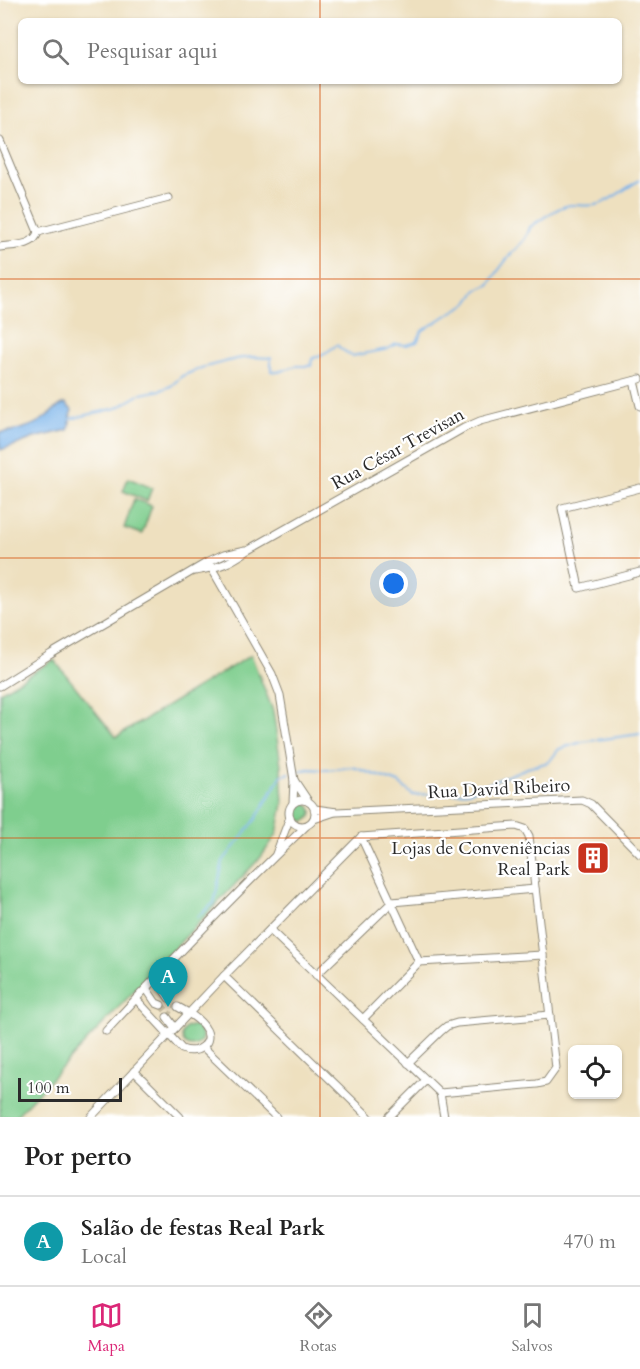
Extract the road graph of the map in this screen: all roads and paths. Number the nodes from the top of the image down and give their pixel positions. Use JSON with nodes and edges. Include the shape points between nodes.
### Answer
{"nodes":[{"id":1,"x":0,"y":141,"type":"edge"},
{"id":2,"x":169,"y":198,"type":"dead end"},
{"id":3,"x":38,"y":232,"type":"junction"},
{"id":4,"x":0,"y":247,"type":"edge"},
{"id":5,"x":637,"y":380,"type":"edge"},
{"id":6,"x":640,"y":406,"type":"edge"},
{"id":7,"x":640,"y":488,"type":"edge"},
{"id":8,"x":210,"y":565,"type":"junction"},
{"id":9,"x":640,"y":572,"type":"edge"},
{"id":10,"x":0,"y":686,"type":"edge"},
{"id":11,"x":294,"y":780,"type":"junction"},
{"id":12,"x":308,"y":801,"type":"junction"},
{"id":13,"x":293,"y":803,"type":"junction"},
{"id":14,"x":315,"y":808,"type":"junction"},
{"id":15,"x":338,"y":812,"type":"junction"},
{"id":16,"x":290,"y":817,"type":"junction"},
{"id":17,"x":315,"y":819,"type":"junction"},
{"id":18,"x":306,"y":826,"type":"junction"},
{"id":19,"x":361,"y":837,"type":"junction"},
{"id":20,"x":640,"y":854,"type":"edge"},
{"id":21,"x":275,"y":856,"type":"junction"},
{"id":22,"x":535,"y":889,"type":"junction"},
{"id":23,"x":392,"y":902,"type":"junction"},
{"id":24,"x":270,"y":930,"type":"junction"},
{"id":25,"x":543,"y":955,"type":"junction"},
{"id":26,"x":419,"y":962,"type":"junction"},
{"id":27,"x":316,"y":975,"type":"junction"},
{"id":28,"x":224,"y":976,"type":"junction"},
{"id":29,"x":156,"y":979,"type":"junction"},
{"id":30,"x":146,"y":988,"type":"junction"},
{"id":31,"x":169,"y":998,"type":"tunnel mouth"},
{"id":32,"x":136,"y":999,"type":"junction"},
{"id":33,"x":159,"y":1005,"type":"tunnel mouth"},
{"id":34,"x":178,"y":1007,"type":"dead end"},
{"id":35,"x":189,"y":1014,"type":"junction"},
{"id":36,"x":550,"y":1015,"type":"junction"},
{"id":37,"x":168,"y":1016,"type":"tunnel mouth"},
{"id":38,"x":363,"y":1019,"type":"junction"},
{"id":39,"x":177,"y":1026,"type":"junction"},
{"id":40,"x":106,"y":1031,"type":"dead end"},
{"id":41,"x":168,"y":1035,"type":"junction"},
{"id":42,"x":203,"y":1047,"type":"junction"},
{"id":43,"x":408,"y":1063,"type":"junction"},
{"id":44,"x":134,"y":1071,"type":"junction"},
{"id":45,"x":426,"y":1080,"type":"junction"},
{"id":46,"x":440,"y":1093,"type":"junction"},
{"id":47,"x":91,"y":1117,"type":"edge"},
{"id":48,"x":180,"y":1117,"type":"edge"},
{"id":49,"x":276,"y":1117,"type":"edge"},
{"id":50,"x":369,"y":1117,"type":"edge"},
{"id":51,"x":389,"y":1117,"type":"edge"},
{"id":52,"x":444,"y":1117,"type":"edge"}],
"edges":[{"from":1,"to":3,"type":"street"},
{"from":2,"to":3,"type":"street"},
{"from":3,"to":4,"type":"street","via":[[33,241]]},
{"from":5,"to":6,"type":"street"},
{"from":5,"to":8,"type":"street","name":"Rua César Trevisan","via":[[480,421],[227,564]]},
{"from":7,"to":9,"type":"street","via":[[562,508],[579,588]]},
{"from":8,"to":10,"type":"street","name":"Rua César Trevisan"},
{"from":8,"to":11,"type":"street","via":[[272,674],[280,695]]},
{"from":11,"to":12,"type":"street"},
{"from":11,"to":13,"type":"street"},
{"from":12,"to":13,"type":"street"},
{"from":12,"to":14,"type":"street"},
{"from":13,"to":16,"type":"street"},
{"from":14,"to":15,"type":"street","name":"Rua David Ribeiro"},
{"from":14,"to":17,"type":"street"},
{"from":15,"to":17,"type":"street","name":"Rua David Ribeiro"},
{"from":15,"to":20,"type":"street","name":"Rua David Ribeiro","via":[[582,800],[591,804]]},
{"from":16,"to":18,"type":"street","via":[[296,825]]},
{"from":16,"to":21,"type":"street"},
{"from":17,"to":18,"type":"street"},
{"from":18,"to":21,"type":"street"},
{"from":19,"to":22,"type":"street","via":[[516,826],[529,836]]},
{"from":19,"to":23,"type":"street"},
{"from":19,"to":24,"type":"street"},
{"from":21,"to":29,"type":"street"},
{"from":22,"to":23,"type":"street"},
{"from":22,"to":25,"type":"street"},
{"from":23,"to":26,"type":"street"},
{"from":23,"to":27,"type":"street"},
{"from":24,"to":27,"type":"street"},
{"from":24,"to":28,"type":"street"},
{"from":25,"to":26,"type":"street"},
{"from":25,"to":36,"type":"street"},
{"from":26,"to":38,"type":"street"},
{"from":27,"to":38,"type":"street"},
{"from":28,"to":35,"type":"street"},
{"from":28,"to":50,"type":"street"},
{"from":29,"to":30,"type":"street"},
{"from":29,"to":31,"type":"street"},
{"from":30,"to":32,"type":"street"},
{"from":30,"to":33,"type":"street"},
{"from":32,"to":40,"type":"street"},
{"from":32,"to":41,"type":"street"},
{"from":34,"to":35,"type":"street"},
{"from":35,"to":39,"type":"street"},
{"from":35,"to":42,"type":"street","via":[[205,1027],[207,1039]]},
{"from":36,"to":43,"type":"street","via":[[447,1026]]},
{"from":36,"to":46,"type":"street","via":[[556,1068],[546,1082]]},
{"from":37,"to":39,"type":"street"},
{"from":38,"to":43,"type":"street"},
{"from":39,"to":41,"type":"street"},
{"from":41,"to":42,"type":"street","via":[[188,1052]]},
{"from":41,"to":44,"type":"street"},
{"from":42,"to":49,"type":"street"},
{"from":43,"to":45,"type":"street"},
{"from":44,"to":47,"type":"street"},
{"from":44,"to":48,"type":"street"},
{"from":45,"to":46,"type":"street"},
{"from":45,"to":51,"type":"street"},
{"from":46,"to":52,"type":"street"}]}
